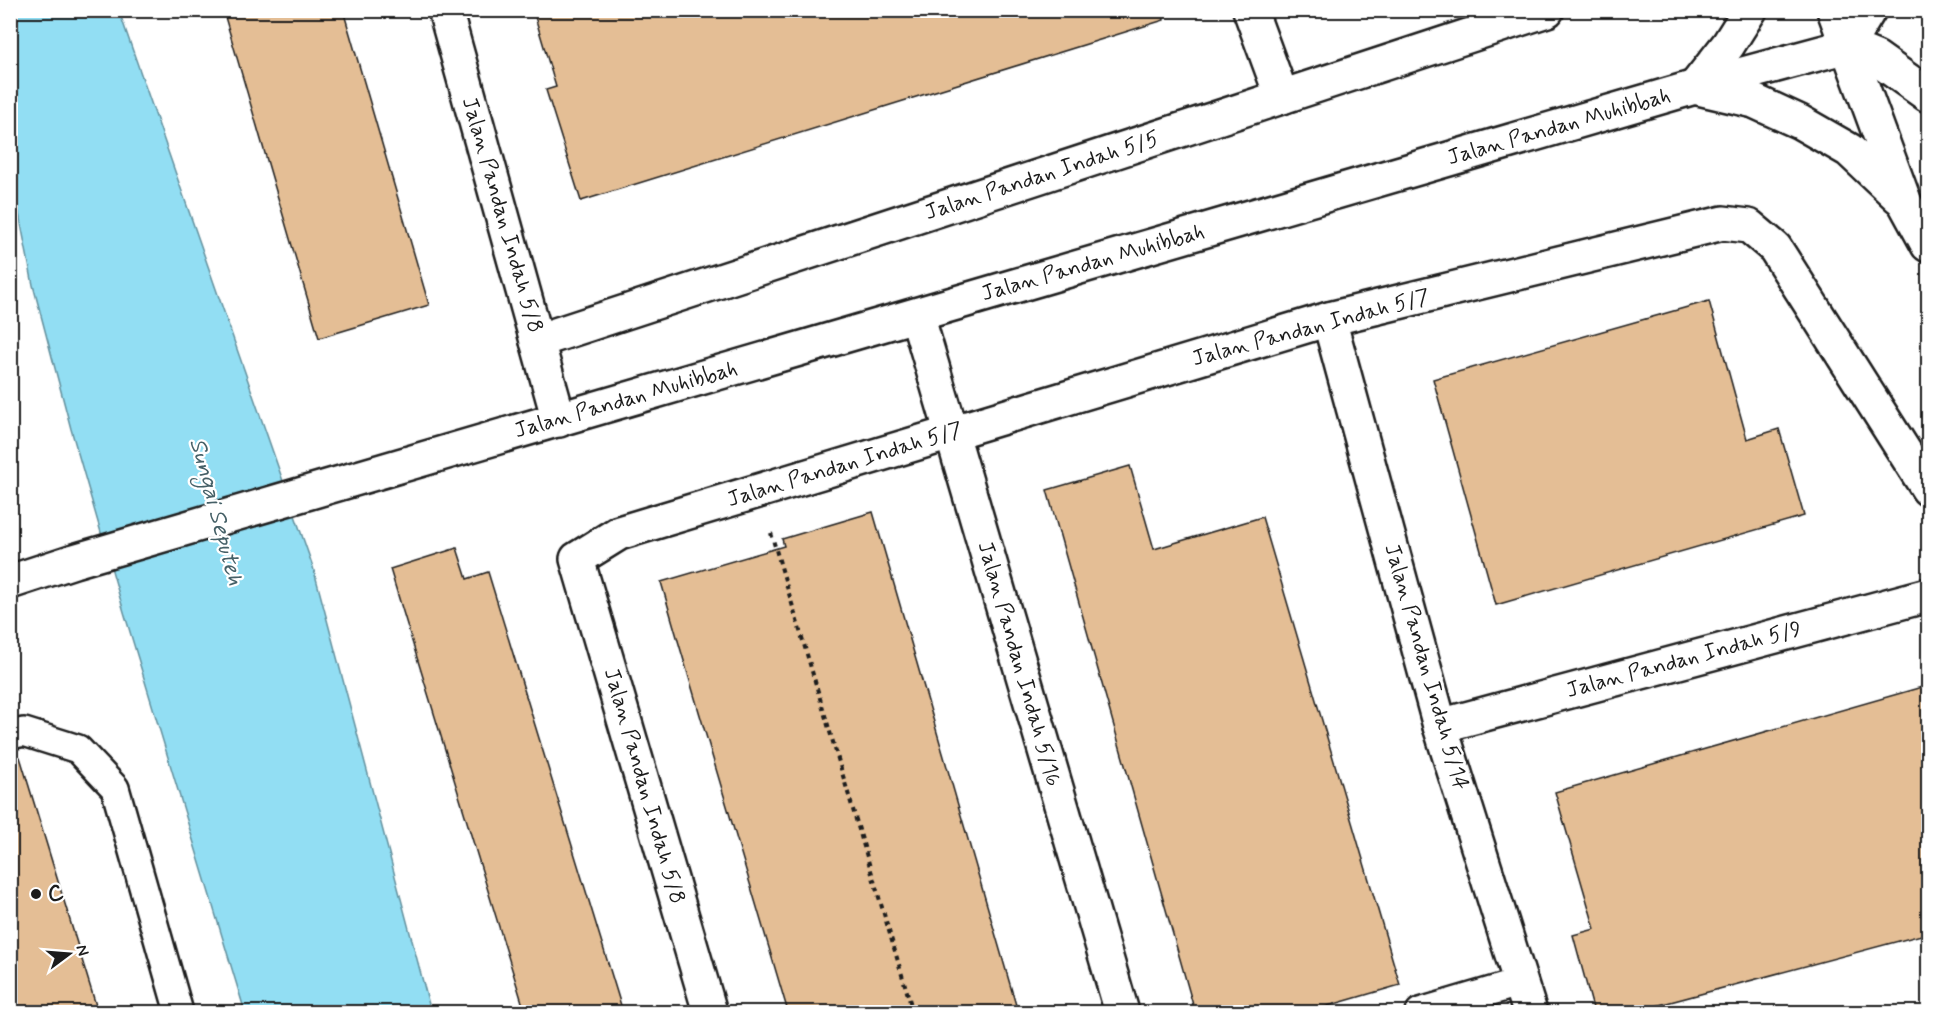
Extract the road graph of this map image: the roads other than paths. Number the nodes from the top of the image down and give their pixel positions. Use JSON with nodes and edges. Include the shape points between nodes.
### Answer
{"nodes":[{"id":1,"x":445,"y":10,"type":"edge"},
{"id":2,"x":1250,"y":10,"type":"edge"},
{"id":3,"x":1547,"y":10,"type":"edge"},
{"id":4,"x":1750,"y":10,"type":"edge"},
{"id":5,"x":1834,"y":10,"type":"edge"},
{"id":6,"x":1869,"y":10,"type":"edge"},
{"id":7,"x":1847,"y":46,"type":"junction"},
{"id":8,"x":1695,"y":87,"type":"junction"},
{"id":9,"x":1929,"y":95,"type":"edge"},
{"id":10,"x":1282,"y":98,"type":"junction"},
{"id":11,"x":1905,"y":203,"type":"junction"},
{"id":12,"x":1929,"y":245,"type":"edge"},
{"id":13,"x":917,"y":315,"type":"junction"},
{"id":14,"x":1329,"y":319,"type":"junction"},
{"id":15,"x":537,"y":341,"type":"junction"},
{"id":16,"x":559,"y":420,"type":"junction"},
{"id":17,"x":952,"y":433,"type":"junction"},
{"id":18,"x":1929,"y":489,"type":"edge"},
{"id":19,"x":577,"y":559,"type":"joint"},
{"id":20,"x":10,"y":582,"type":"edge"},
{"id":21,"x":1929,"y":595,"type":"edge"},
{"id":22,"x":1440,"y":726,"type":"junction"},
{"id":23,"x":10,"y":735,"type":"edge"},
{"id":24,"x":1526,"y":997,"type":"edge"},
{"id":25,"x":179,"y":1012,"type":"edge"},
{"id":26,"x":710,"y":1012,"type":"edge"},
{"id":27,"x":1122,"y":1012,"type":"edge"},
{"id":28,"x":1420,"y":1012,"type":"edge"}],
"edges":[{"from":1,"to":15,"type":"street","name":"Jalan Pandan Indah 5/8"},
{"from":2,"to":10,"type":"street"},
{"from":3,"to":10,"type":"street","name":"Jalan Pandan Indah 5/5"},
{"from":4,"to":8,"type":"street"},
{"from":5,"to":7,"type":"street"},
{"from":6,"to":7,"type":"street"},
{"from":7,"to":8,"type":"street","name":"Jalan Pandan Muhibbah"},
{"from":7,"to":9,"type":"street","via":[[1876,58]]},
{"from":7,"to":11,"type":"street"},
{"from":8,"to":11,"type":"street","via":[[1754,100],[1800,122],[1849,150]]},
{"from":8,"to":13,"type":"street","name":"Jalan Pandan Muhibbah"},
{"from":10,"to":15,"type":"street","name":"Jalan Pandan Indah 5/5"},
{"from":11,"to":12,"type":"street"},
{"from":13,"to":16,"type":"street","name":"Jalan Pandan Muhibbah"},
{"from":13,"to":17,"type":"street","name":"Jalan Pandan Indah 5/16"},
{"from":14,"to":17,"type":"street","name":"Jalan Pandan Indah 5/7"},
{"from":14,"to":18,"type":"street","name":"Jalan Pandan Indah 5/7","via":[[1723,223],[1749,226],[1775,248]]},
{"from":14,"to":22,"type":"street","name":"Jalan Pandan Indah 5/14"},
{"from":15,"to":16,"type":"street","name":"Jalan Pandan Indah 5/8"},
{"from":16,"to":20,"type":"street","name":"Jalan Pandan Muhibbah"},
{"from":17,"to":19,"type":"street","name":"Jalan Pandan Indah 5/7","via":[[619,533]]},
{"from":17,"to":27,"type":"street","name":"Jalan Pandan Indah 5/16"},
{"from":19,"to":26,"type":"street","name":"Jalan Pandan Indah 5/8"},
{"from":21,"to":22,"type":"street","name":"Jalan Pandan Indah 5/9"},
{"from":22,"to":24,"type":"street","name":"Jalan Pandan Indah 5/14"},
{"from":23,"to":25,"type":"lane","via":[[24,732],[78,749],[115,788]]},
{"from":24,"to":28,"type":"lane"}]}
